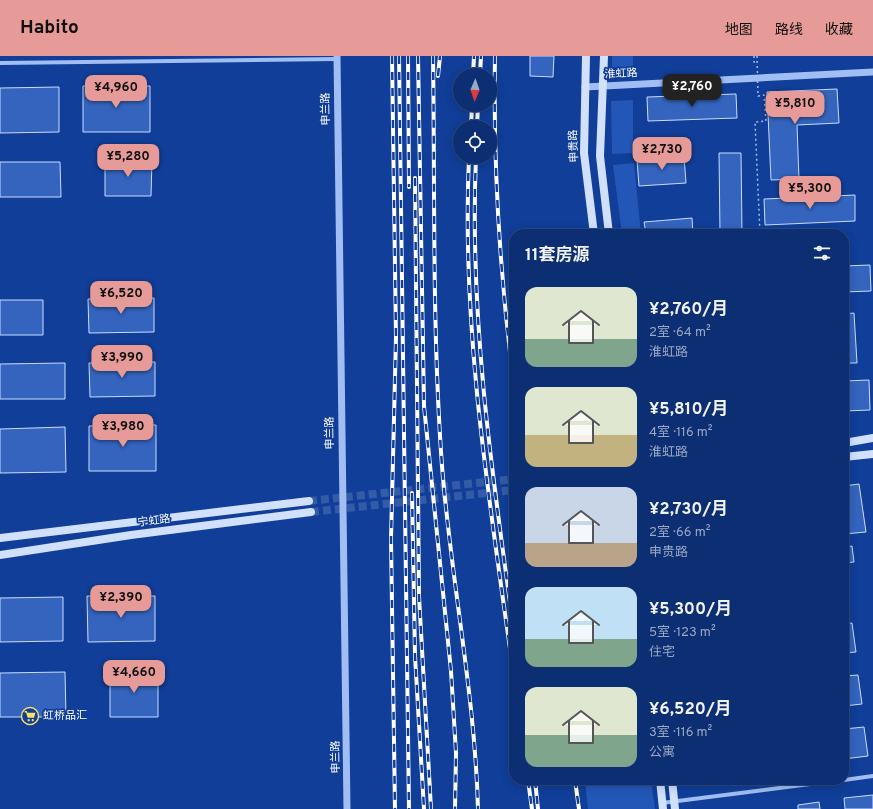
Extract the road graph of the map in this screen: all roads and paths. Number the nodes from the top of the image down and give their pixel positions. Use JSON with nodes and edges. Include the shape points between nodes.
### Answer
{"nodes":[{"id":1,"x":586,"y":56,"type":"edge"},
{"id":2,"x":604,"y":56,"type":"edge"},
{"id":3,"x":754,"y":56,"type":"edge"},
{"id":4,"x":757,"y":56,"type":"edge"},
{"id":5,"x":337,"y":57,"type":"edge"},
{"id":6,"x":757,"y":62,"type":"junction"},
{"id":7,"x":0,"y":63,"type":"edge"},
{"id":8,"x":873,"y":72,"type":"edge"},
{"id":9,"x":758,"y":78,"type":"junction"},
{"id":10,"x":603,"y":86,"type":"junction"},
{"id":11,"x":585,"y":87,"type":"junction"},
{"id":12,"x":593,"y":229,"type":"edge"},
{"id":13,"x":608,"y":229,"type":"edge"},
{"id":14,"x":760,"y":229,"type":"edge"},
{"id":15,"x":873,"y":438,"type":"edge"},
{"id":16,"x":849,"y":442,"type":"edge"},
{"id":17,"x":873,"y":454,"type":"edge"},
{"id":18,"x":849,"y":456,"type":"edge"},
{"id":19,"x":308,"y":501,"type":"tunnel mouth"},
{"id":20,"x":311,"y":512,"type":"tunnel mouth"},
{"id":21,"x":0,"y":538,"type":"edge"},
{"id":22,"x":0,"y":555,"type":"edge"},
{"id":23,"x":873,"y":776,"type":"edge"},
{"id":24,"x":849,"y":779,"type":"edge"},
{"id":25,"x":661,"y":785,"type":"edge"},
{"id":26,"x":672,"y":785,"type":"edge"},
{"id":27,"x":809,"y":785,"type":"edge"},
{"id":28,"x":674,"y":805,"type":"edge"},
{"id":29,"x":663,"y":806,"type":"edge"},
{"id":30,"x":347,"y":809,"type":"edge"}],
"edges":[{"from":1,"to":11,"type":"main road","name":"申贵路"},
{"from":2,"to":10,"type":"main road"},
{"from":3,"to":6,"type":"path","via":[[754,62]]},
{"from":4,"to":6,"type":"path","bridge":true},
{"from":5,"to":7,"type":"street"},
{"from":5,"to":30,"type":"street","name":"申兰路"},
{"from":6,"to":9,"type":"path","bridge":true},
{"from":8,"to":9,"type":"street","name":"淮虹路"},
{"from":9,"to":10,"type":"street","name":"淮虹路"},
{"from":9,"to":14,"type":"path","bridge":true,"via":[[758,96],[764,95],[766,121],[755,122]]},
{"from":10,"to":11,"type":"street","name":"淮虹路"},
{"from":10,"to":13,"type":"main road","via":[[600,156]]},
{"from":11,"to":12,"type":"main road","name":"申贵路","via":[[584,153]]},
{"from":15,"to":16,"type":"main road"},
{"from":17,"to":18,"type":"main road"},
{"from":19,"to":21,"type":"main road","name":"宁虹路"},
{"from":20,"to":22,"type":"main road","name":"宁虹路"},
{"from":23,"to":24,"type":"street"},
{"from":25,"to":29,"type":"main road"},
{"from":26,"to":28,"type":"main road"},
{"from":27,"to":28,"type":"street"},
{"from":28,"to":29,"type":"street"}]}
